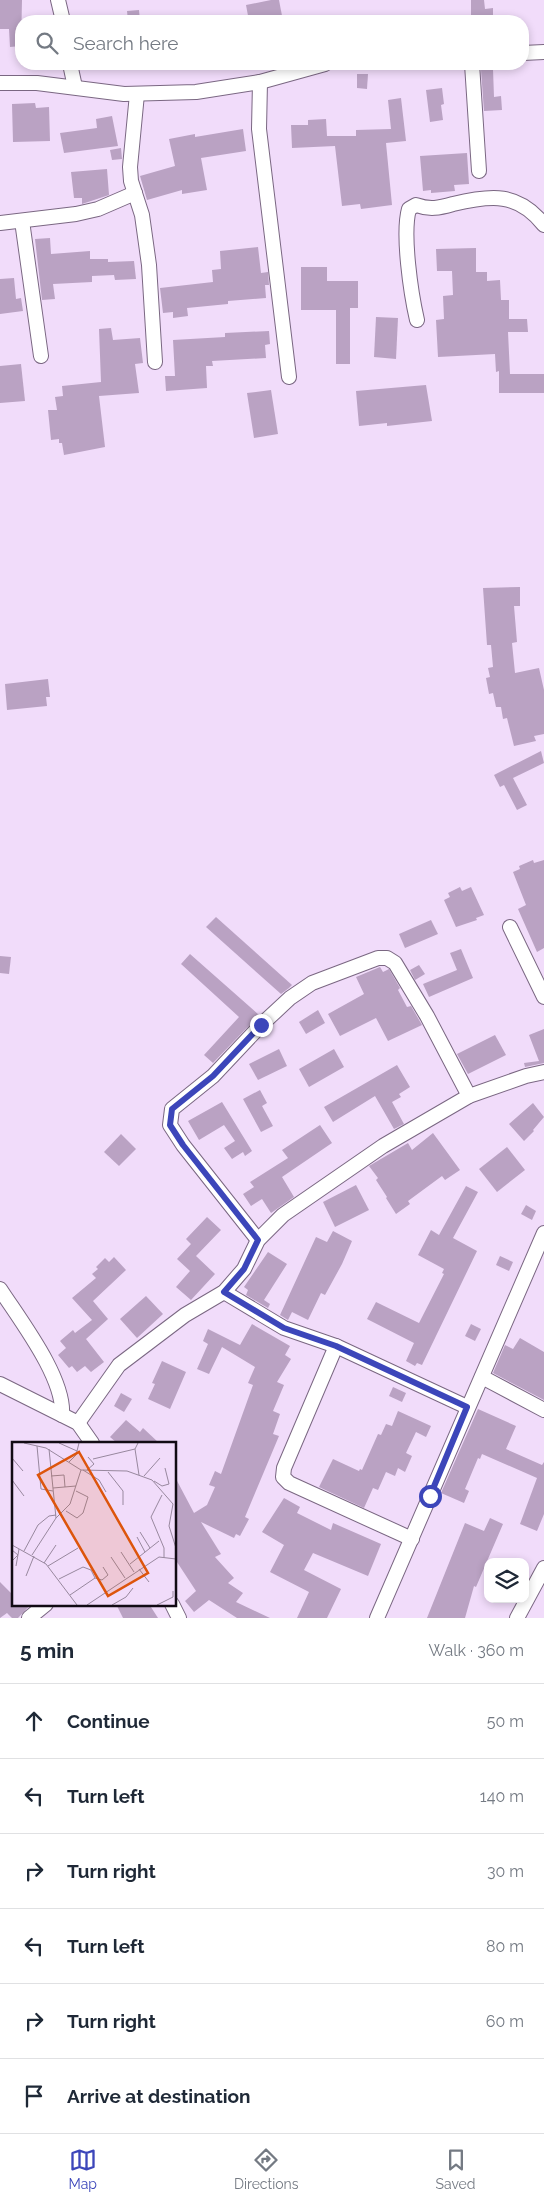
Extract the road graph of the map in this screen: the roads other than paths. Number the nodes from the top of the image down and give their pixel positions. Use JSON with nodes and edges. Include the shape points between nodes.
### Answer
{"nodes":[{"id":1,"x":58,"y":0,"type":"edge"},
{"id":2,"x":62,"y":15,"type":"edge"},
{"id":3,"x":544,"y":52,"type":"edge"},
{"id":4,"x":529,"y":53,"type":"edge"},
{"id":5,"x":71,"y":70,"type":"edge"},
{"id":6,"x":303,"y":70,"type":"edge"},
{"id":7,"x":472,"y":70,"type":"edge"},
{"id":8,"x":260,"y":82,"type":"junction"},
{"id":9,"x":0,"y":83,"type":"edge"},
{"id":10,"x":75,"y":86,"type":"junction"},
{"id":11,"x":137,"y":94,"type":"junction"},
{"id":12,"x":479,"y":171,"type":"dead end"},
{"id":13,"x":135,"y":193,"type":"junction"},
{"id":14,"x":22,"y":221,"type":"junction"},
{"id":15,"x":0,"y":223,"type":"edge"},
{"id":16,"x":544,"y":225,"type":"edge"},
{"id":17,"x":417,"y":320,"type":"dead end"},
{"id":18,"x":41,"y":356,"type":"dead end"},
{"id":19,"x":155,"y":362,"type":"dead end"},
{"id":20,"x":289,"y":377,"type":"dead end"},
{"id":21,"x":510,"y":927,"type":"dead end"},
{"id":22,"x":544,"y":997,"type":"edge"},
{"id":23,"x":544,"y":1072,"type":"edge"},
{"id":24,"x":469,"y":1096,"type":"junction"},
{"id":25,"x":544,"y":1233,"type":"edge"},
{"id":26,"x":258,"y":1240,"type":"junction"},
{"id":27,"x":0,"y":1289,"type":"edge"},
{"id":28,"x":224,"y":1292,"type":"junction"},
{"id":29,"x":336,"y":1346,"type":"junction"},
{"id":30,"x":482,"y":1377,"type":"junction"},
{"id":31,"x":0,"y":1384,"type":"edge"},
{"id":32,"x":15,"y":1391,"type":"junction"},
{"id":33,"x":0,"y":1393,"type":"edge"},
{"id":34,"x":467,"y":1407,"type":"junction"},
{"id":35,"x":544,"y":1410,"type":"edge"},
{"id":36,"x":62,"y":1415,"type":"junction"},
{"id":37,"x":78,"y":1423,"type":"junction"},
{"id":38,"x":91,"y":1442,"type":"edge"},
{"id":39,"x":412,"y":1539,"type":"junction"},
{"id":40,"x":544,"y":1568,"type":"edge"},
{"id":41,"x":44,"y":1606,"type":"edge"},
{"id":42,"x":173,"y":1606,"type":"edge"},
{"id":43,"x":29,"y":1618,"type":"edge"},
{"id":44,"x":179,"y":1618,"type":"edge"},
{"id":45,"x":377,"y":1618,"type":"edge"},
{"id":46,"x":517,"y":1618,"type":"edge"}],
"edges":[{"from":1,"to":2,"type":"street"},
{"from":3,"to":4,"type":"street"},
{"from":5,"to":10,"type":"street"},
{"from":6,"to":8,"type":"street"},
{"from":7,"to":12,"type":"street"},
{"from":8,"to":11,"type":"street","via":[[196,92]]},
{"from":8,"to":20,"type":"street","via":[[259,129]]},
{"from":9,"to":10,"type":"street"},
{"from":10,"to":11,"type":"street"},
{"from":11,"to":13,"type":"street","via":[[130,168]]},
{"from":13,"to":14,"type":"street","via":[[98,209]]},
{"from":13,"to":19,"type":"street","via":[[142,215],[149,265]]},
{"from":14,"to":15,"type":"street"},
{"from":14,"to":18,"type":"street"},
{"from":16,"to":17,"type":"street","via":[[525,206],[512,199],[478,199],[436,210],[416,205],[409,209],[407,240]]},
{"from":21,"to":22,"type":"street"},
{"from":23,"to":24,"type":"street"},
{"from":24,"to":26,"type":"street","via":[[383,1146],[283,1215]]},
{"from":24,"to":26,"type":"street","via":[[427,1016],[395,963],[387,958],[378,958],[312,983],[290,998],[213,1076],[172,1109],[170,1125]]},
{"from":25,"to":30,"type":"street"},
{"from":26,"to":28,"type":"street","via":[[244,1269]]},
{"from":27,"to":36,"type":"street","via":[[36,1343],[57,1385],[63,1403]]},
{"from":28,"to":29,"type":"street","via":[[284,1328]]},
{"from":28,"to":37,"type":"street","via":[[185,1315],[119,1365]]},
{"from":29,"to":34,"type":"street"},
{"from":29,"to":39,"type":"street","via":[[283,1477],[289,1483]]},
{"from":30,"to":34,"type":"street"},
{"from":30,"to":35,"type":"street"},
{"from":31,"to":32,"type":"street"},
{"from":32,"to":33,"type":"street"},
{"from":32,"to":36,"type":"street"},
{"from":34,"to":39,"type":"street"},
{"from":36,"to":37,"type":"street"},
{"from":37,"to":38,"type":"street"},
{"from":39,"to":45,"type":"street"},
{"from":40,"to":46,"type":"street"},
{"from":41,"to":43,"type":"street"},
{"from":42,"to":44,"type":"street"}]}
